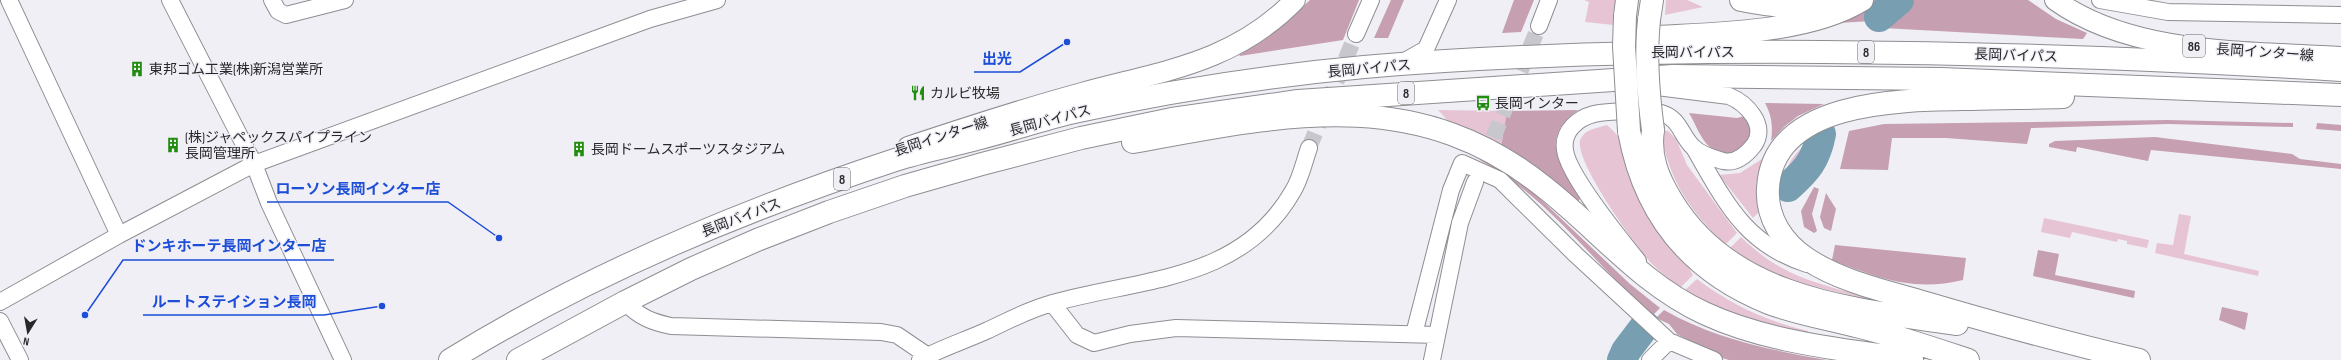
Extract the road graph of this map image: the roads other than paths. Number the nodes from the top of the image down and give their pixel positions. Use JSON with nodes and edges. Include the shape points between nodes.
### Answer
{"nodes":[{"id":1,"x":9,"y":0,"type":"edge"},
{"id":2,"x":170,"y":0,"type":"edge"},
{"id":3,"x":272,"y":0,"type":"edge"},
{"id":4,"x":345,"y":0,"type":"edge"},
{"id":5,"x":717,"y":0,"type":"edge"},
{"id":6,"x":1295,"y":0,"type":"edge"},
{"id":7,"x":1448,"y":0,"type":"edge"},
{"id":8,"x":1549,"y":0,"type":"edge"},
{"id":9,"x":1741,"y":0,"type":"edge"},
{"id":10,"x":1833,"y":0,"type":"edge"},
{"id":11,"x":1862,"y":0,"type":"edge"},
{"id":12,"x":2055,"y":0,"type":"edge"},
{"id":13,"x":2100,"y":0,"type":"edge"},
{"id":14,"x":1370,"y":2,"type":"edge"},
{"id":15,"x":1626,"y":8,"type":"edge"},
{"id":16,"x":1650,"y":10,"type":"edge"},
{"id":17,"x":2341,"y":15,"type":"edge"},
{"id":18,"x":1539,"y":26,"type":"tunnel mouth"},
{"id":19,"x":1356,"y":34,"type":"tunnel mouth"},
{"id":20,"x":1432,"y":38,"type":"junction"},
{"id":21,"x":2341,"y":57,"type":"edge"},
{"id":22,"x":1492,"y":60,"type":"junction"},
{"id":23,"x":1466,"y":61,"type":"junction"},
{"id":24,"x":1391,"y":65,"type":"junction"},
{"id":25,"x":2341,"y":70,"type":"edge"},
{"id":26,"x":1604,"y":80,"type":"junction"},
{"id":27,"x":2258,"y":91,"type":"junction"},
{"id":28,"x":2341,"y":95,"type":"edge"},
{"id":29,"x":1693,"y":147,"type":"junction"},
{"id":30,"x":1309,"y":148,"type":"tunnel mouth"},
{"id":31,"x":254,"y":164,"type":"junction"},
{"id":32,"x":982,"y":164,"type":"junction"},
{"id":33,"x":1475,"y":182,"type":"tunnel mouth"},
{"id":34,"x":718,"y":225,"type":"junction"},
{"id":35,"x":119,"y":235,"type":"junction"},
{"id":36,"x":1827,"y":270,"type":"junction"},
{"id":37,"x":1661,"y":288,"type":"junction"},
{"id":38,"x":0,"y":302,"type":"edge"},
{"id":39,"x":625,"y":302,"type":"junction"},
{"id":40,"x":1052,"y":303,"type":"junction"},
{"id":41,"x":0,"y":321,"type":"edge"},
{"id":42,"x":1414,"y":334,"type":"junction"},
{"id":43,"x":2033,"y":334,"type":"junction"},
{"id":44,"x":1437,"y":335,"type":"junction"},
{"id":45,"x":1669,"y":341,"type":"junction"},
{"id":46,"x":924,"y":358,"type":"edge"},
{"id":47,"x":20,"y":360,"type":"edge"},
{"id":48,"x":342,"y":360,"type":"edge"},
{"id":49,"x":450,"y":360,"type":"edge"},
{"id":50,"x":518,"y":360,"type":"edge"},
{"id":51,"x":1432,"y":360,"type":"edge"},
{"id":52,"x":1650,"y":360,"type":"edge"},
{"id":53,"x":1714,"y":360,"type":"edge"},
{"id":54,"x":1912,"y":360,"type":"edge"},
{"id":55,"x":1968,"y":360,"type":"edge"},
{"id":56,"x":2139,"y":360,"type":"edge"}],
"edges":[{"from":1,"to":35,"type":"street"},
{"from":2,"to":31,"type":"street"},
{"from":3,"to":4,"type":"street","via":[[278,11],[286,14]]},
{"from":5,"to":31,"type":"street","via":[[650,19]]},
{"from":6,"to":34,"type":"main road","name":"長岡インター線","via":[[1269,23],[1221,53],[1174,70],[1082,93],[980,123],[845,167],[786,188]]},
{"from":7,"to":20,"type":"street"},
{"from":8,"to":18,"type":"street"},
{"from":9,"to":10,"type":"highway","via":[[1768,5],[1798,6]]},
{"from":11,"to":22,"type":"highway","via":[[1832,14],[1792,25],[1575,43],[1510,51]]},
{"from":12,"to":21,"type":"main road","name":"長岡インター線","number":"86","via":[[2070,11],[2095,23],[2121,33],[2151,40],[2232,50]]},
{"from":13,"to":17,"type":"street","via":[[2168,12]]},
{"from":14,"to":19,"type":"street"},
{"from":15,"to":55,"type":"highway","bridge":true,"via":[[1624,46],[1629,131],[1637,170],[1653,206],[1675,238],[1718,276],[1770,303],[1889,335]]},
{"from":16,"to":43,"type":"highway","bridge":true,"via":[[1647,42],[1653,130],[1651,147],[1660,179],[1678,211],[1704,242],[1735,267],[1791,292],[1863,309]]},
{"from":20,"to":23,"type":"street","via":[[1435,50]]},
{"from":20,"to":24,"type":"street","via":[[1426,49],[1410,59]]},
{"from":22,"to":23,"type":"highway","name":"長岡バイパス","number":"8"},
{"from":22,"to":25,"type":"highway","name":"長岡バイパス","number":"8","via":[[1657,52],[1936,53],[2082,57]]},
{"from":23,"to":24,"type":"highway","name":"長岡バイパス","number":"8"},
{"from":24,"to":34,"type":"highway","name":"長岡バイパス","number":"8","via":[[1262,80],[1071,112],[899,158]]},
{"from":26,"to":27,"type":"highway","name":"長岡バイパス","number":"8","via":[[1674,76],[1941,79]]},
{"from":26,"to":29,"type":"street","via":[[1729,96],[1747,106],[1757,126],[1758,137],[1750,151],[1738,159],[1726,162],[1708,157]]},
{"from":26,"to":32,"type":"highway","name":"長岡バイパス","number":"8","via":[[1298,101],[1172,119],[1081,138]]},
{"from":27,"to":28,"type":"highway","name":"長岡バイパス","number":"8"},
{"from":27,"to":36,"type":"highway","via":[[1922,100],[1870,104],[1824,118],[1796,135],[1785,146],[1771,172],[1768,201],[1780,234],[1797,251]]},
{"from":29,"to":36,"type":"street","via":[[1720,193],[1754,236],[1772,250],[1791,259]]},
{"from":29,"to":37,"type":"street","via":[[1673,118],[1661,113],[1602,112],[1591,115],[1577,122],[1564,141],[1565,151],[1581,183],[1604,217]]},
{"from":30,"to":40,"type":"street","via":[[1294,190],[1256,235],[1234,251],[1213,262],[1156,282]]},
{"from":31,"to":35,"type":"street"},
{"from":31,"to":48,"type":"street","via":[[269,203]]},
{"from":32,"to":37,"type":"highway","via":[[1080,151],[1265,120],[1336,114],[1399,120],[1443,130],[1482,145],[1502,157],[1554,195],[1625,260]]},
{"from":32,"to":39,"type":"highway","name":"長岡バイパス","number":"8","via":[[905,186],[757,240]]},
{"from":33,"to":44,"type":"street","via":[[1460,223]]},
{"from":34,"to":49,"type":"highway","name":"長岡バイパス","number":"8","via":[[590,282]]},
{"from":35,"to":38,"type":"street"},
{"from":36,"to":43,"type":"highway","via":[[1868,286]]},
{"from":37,"to":54,"type":"highway","via":[[1704,313],[1750,330],[1795,341]]},
{"from":39,"to":46,"type":"street","via":[[651,322],[671,326],[881,332],[897,335]]},
{"from":39,"to":50,"type":"highway","name":"長岡バイパス","number":"8"},
{"from":40,"to":42,"type":"street","via":[[1077,335],[1094,343],[1130,334],[1176,328]]},
{"from":40,"to":46,"type":"street","via":[[1018,315]]},
{"from":41,"to":47,"type":"street"},
{"from":42,"to":44,"type":"street"},
{"from":42,"to":45,"type":"street","via":[[1451,190],[1462,163],[1500,180]]},
{"from":43,"to":56,"type":"highway"},
{"from":44,"to":51,"type":"street"},
{"from":45,"to":52,"type":"street"},
{"from":45,"to":53,"type":"street"}]}
